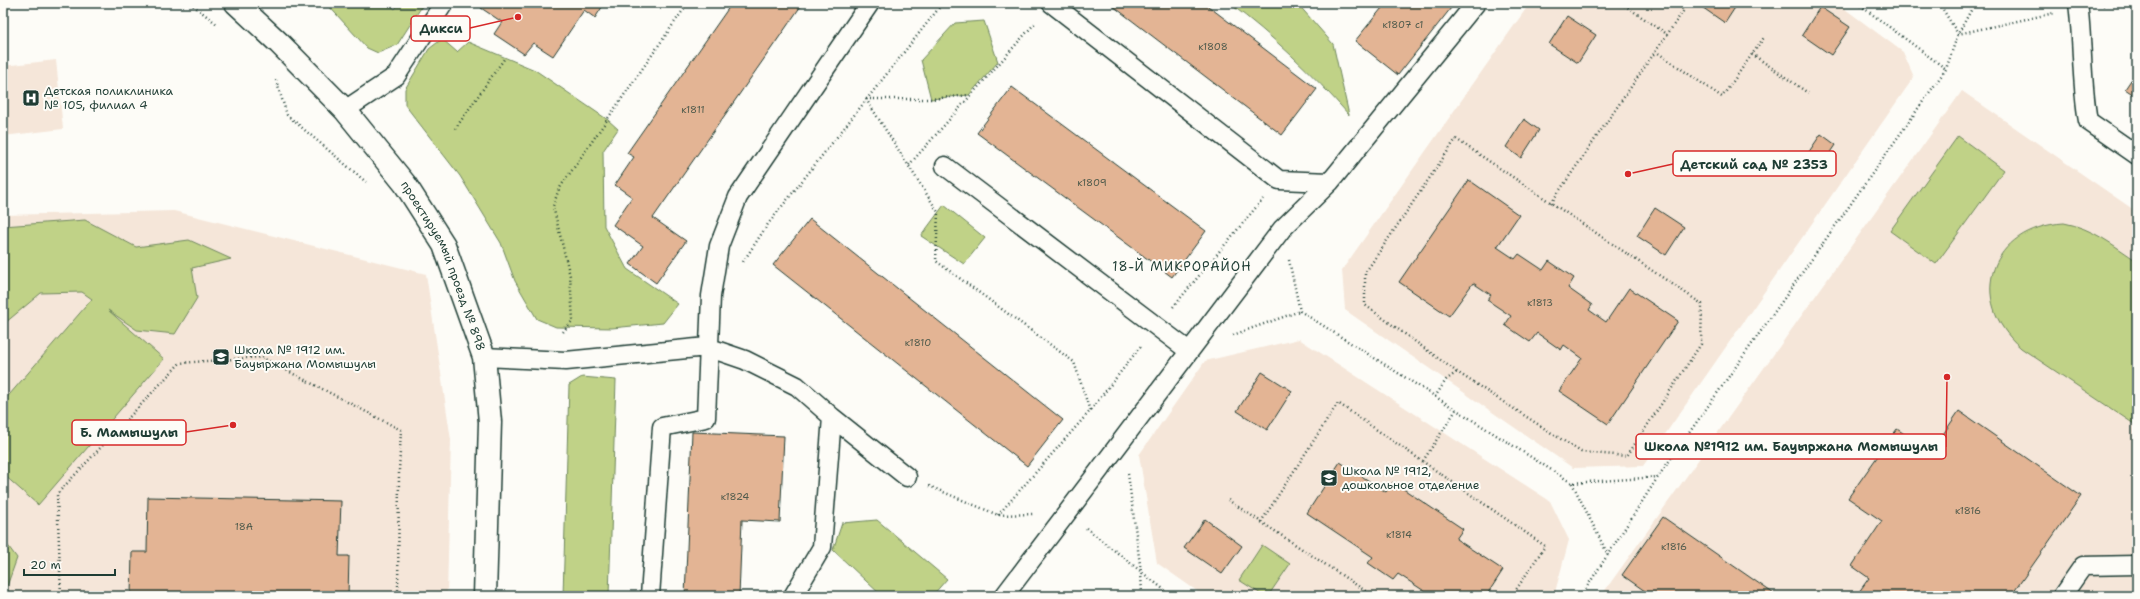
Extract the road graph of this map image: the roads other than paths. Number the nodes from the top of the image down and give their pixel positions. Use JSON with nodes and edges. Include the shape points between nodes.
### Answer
{"nodes":[{"id":1,"x":236,"y":3,"type":"edge"},
{"id":2,"x":444,"y":3,"type":"edge"},
{"id":3,"x":870,"y":3,"type":"edge"},
{"id":4,"x":1476,"y":3,"type":"edge"},
{"id":5,"x":1052,"y":4,"type":"edge"},
{"id":6,"x":2078,"y":6,"type":"edge"},
{"id":7,"x":345,"y":110,"type":"junction"},
{"id":8,"x":2137,"y":155,"type":"edge"},
{"id":9,"x":945,"y":166,"type":"dead end"},
{"id":10,"x":1330,"y":182,"type":"junction"},
{"id":11,"x":708,"y":348,"type":"junction"},
{"id":12,"x":1189,"y":351,"type":"junction"},
{"id":13,"x":484,"y":357,"type":"junction"},
{"id":14,"x":832,"y":417,"type":"junction"},
{"id":15,"x":907,"y":477,"type":"road end"},
{"id":16,"x":2137,"y":565,"type":"edge"},
{"id":17,"x":485,"y":596,"type":"edge"},
{"id":18,"x":650,"y":596,"type":"edge"},
{"id":19,"x":794,"y":596,"type":"edge"},
{"id":20,"x":1004,"y":596,"type":"edge"},
{"id":21,"x":2062,"y":596,"type":"edge"}],
"edges":[{"from":1,"to":7,"type":"main road","name":"проектируемый проезд № 898"},
{"from":2,"to":7,"type":"lane","via":[[396,76]]},
{"from":3,"to":11,"type":"lane","via":[[738,197],[719,246],[711,296]]},
{"from":4,"to":10,"type":"lane"},
{"from":5,"to":10,"type":"lane","via":[[1279,180]]},
{"from":6,"to":8,"type":"lane","via":[[2083,53],[2083,94],[2088,121]]},
{"from":7,"to":13,"type":"main road","name":"проектируемый проезд № 898","via":[[405,184],[444,245]]},
{"from":9,"to":12,"type":"lane"},
{"from":10,"to":12,"type":"lane","via":[[1282,229]]},
{"from":11,"to":13,"type":"lane","via":[[566,361]]},
{"from":11,"to":14,"type":"lane","via":[[745,360],[797,386]]},
{"from":11,"to":18,"type":"lane","via":[[706,418],[662,426]]},
{"from":12,"to":20,"type":"lane"},
{"from":13,"to":17,"type":"main road","name":"проектируемый проезд № 898","via":[[490,422]]},
{"from":14,"to":15,"type":"lane"},
{"from":14,"to":19,"type":"lane","via":[[822,547]]},
{"from":16,"to":21,"type":"lane","via":[[2083,566]]}]}
